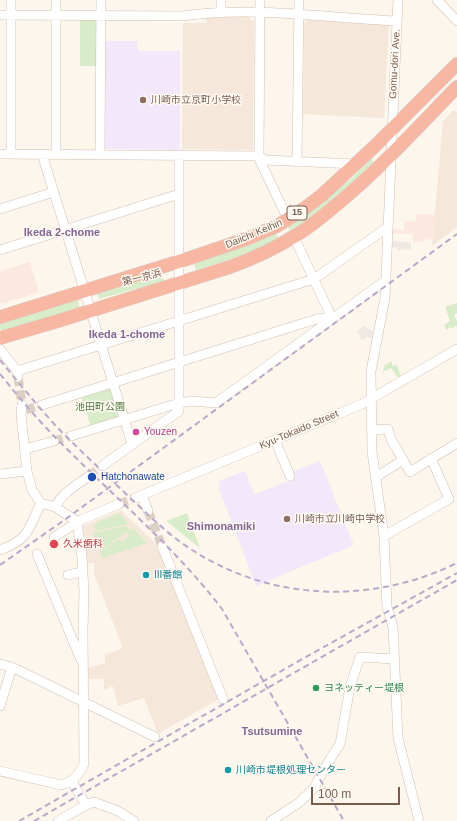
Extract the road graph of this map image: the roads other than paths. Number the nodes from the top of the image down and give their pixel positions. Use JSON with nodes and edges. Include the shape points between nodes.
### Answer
{"nodes":[{"id":1,"x":11,"y":0,"type":"edge"},
{"id":2,"x":56,"y":0,"type":"edge"},
{"id":3,"x":101,"y":0,"type":"edge"},
{"id":4,"x":221,"y":0,"type":"edge"},
{"id":5,"x":260,"y":0,"type":"edge"},
{"id":6,"x":299,"y":0,"type":"edge"},
{"id":7,"x":398,"y":0,"type":"edge"},
{"id":8,"x":442,"y":2,"type":"edge"},
{"id":9,"x":221,"y":13,"type":"junction"},
{"id":10,"x":260,"y":13,"type":"junction"},
{"id":11,"x":0,"y":15,"type":"edge"},
{"id":12,"x":11,"y":15,"type":"junction"},
{"id":13,"x":56,"y":15,"type":"junction"},
{"id":14,"x":299,"y":15,"type":"junction"},
{"id":15,"x":102,"y":16,"type":"junction"},
{"id":16,"x":397,"y":21,"type":"junction"},
{"id":17,"x":457,"y":21,"type":"edge"},
{"id":18,"x":457,"y":64,"type":"edge"},
{"id":19,"x":457,"y":87,"type":"edge"},
{"id":20,"x":392,"y":129,"type":"junction"},
{"id":21,"x":0,"y":154,"type":"edge"},
{"id":22,"x":11,"y":154,"type":"junction"},
{"id":23,"x":42,"y":154,"type":"junction"},
{"id":24,"x":56,"y":154,"type":"junction"},
{"id":25,"x":100,"y":154,"type":"junction"},
{"id":26,"x":392,"y":154,"type":"junction"},
{"id":27,"x":179,"y":155,"type":"junction"},
{"id":28,"x":259,"y":156,"type":"junction"},
{"id":29,"x":297,"y":162,"type":"junction"},
{"id":30,"x":356,"y":164,"type":"junction"},
{"id":31,"x":54,"y":192,"type":"junction"},
{"id":32,"x":179,"y":194,"type":"junction"},
{"id":33,"x":0,"y":210,"type":"edge"},
{"id":34,"x":288,"y":219,"type":"junction"},
{"id":35,"x":65,"y":229,"type":"junction"},
{"id":36,"x":388,"y":229,"type":"junction"},
{"id":37,"x":294,"y":237,"type":"junction"},
{"id":38,"x":0,"y":250,"type":"edge"},
{"id":39,"x":179,"y":272,"type":"junction"},
{"id":40,"x":314,"y":279,"type":"junction"},
{"id":41,"x":386,"y":283,"type":"junction"},
{"id":42,"x":84,"y":291,"type":"junction"},
{"id":43,"x":90,"y":310,"type":"junction"},
{"id":44,"x":0,"y":316,"type":"edge"},
{"id":45,"x":332,"y":318,"type":"junction"},
{"id":46,"x":179,"y":321,"type":"junction"},
{"id":47,"x":0,"y":338,"type":"edge"},
{"id":48,"x":101,"y":346,"type":"junction"},
{"id":49,"x":457,"y":348,"type":"edge"},
{"id":50,"x":0,"y":349,"type":"edge"},
{"id":51,"x":179,"y":362,"type":"junction"},
{"id":52,"x":112,"y":382,"type":"junction"},
{"id":53,"x":372,"y":398,"type":"junction"},
{"id":54,"x":178,"y":403,"type":"junction"},
{"id":55,"x":42,"y":405,"type":"tunnel mouth"},
{"id":56,"x":23,"y":408,"type":"tunnel mouth"},
{"id":57,"x":124,"y":420,"type":"junction"},
{"id":58,"x":371,"y":430,"type":"junction"},
{"id":59,"x":71,"y":436,"type":"tunnel mouth"},
{"id":60,"x":275,"y":440,"type":"junction"},
{"id":61,"x":54,"y":441,"type":"tunnel mouth"},
{"id":62,"x":457,"y":443,"type":"edge"},
{"id":63,"x":132,"y":444,"type":"junction"},
{"id":64,"x":25,"y":449,"type":"junction"},
{"id":65,"x":431,"y":458,"type":"junction"},
{"id":66,"x":404,"y":460,"type":"junction"},
{"id":67,"x":102,"y":466,"type":"tunnel mouth"},
{"id":68,"x":27,"y":471,"type":"junction"},
{"id":69,"x":0,"y":474,"type":"edge"},
{"id":70,"x":89,"y":476,"type":"tunnel mouth"},
{"id":71,"x":290,"y":476,"type":"dead end"},
{"id":72,"x":376,"y":477,"type":"junction"},
{"id":73,"x":42,"y":503,"type":"junction"},
{"id":74,"x":119,"y":504,"type":"tunnel mouth"},
{"id":75,"x":55,"y":507,"type":"junction"},
{"id":76,"x":148,"y":511,"type":"tunnel mouth"},
{"id":77,"x":77,"y":522,"type":"junction"},
{"id":78,"x":384,"y":536,"type":"junction"},
{"id":79,"x":54,"y":537,"type":"dead end"},
{"id":80,"x":162,"y":546,"type":"tunnel mouth"},
{"id":81,"x":0,"y":550,"type":"edge"},
{"id":82,"x":38,"y":554,"type":"dead end"},
{"id":83,"x":82,"y":572,"type":"junction"},
{"id":84,"x":68,"y":575,"type":"dead end"},
{"id":85,"x":394,"y":659,"type":"junction"},
{"id":86,"x":0,"y":664,"type":"edge"},
{"id":87,"x":83,"y":666,"type":"junction"},
{"id":88,"x":12,"y":667,"type":"junction"},
{"id":89,"x":223,"y":698,"type":"dead end"},
{"id":90,"x":84,"y":702,"type":"junction"},
{"id":91,"x":0,"y":706,"type":"edge"},
{"id":92,"x":155,"y":737,"type":"dead end"},
{"id":93,"x":0,"y":771,"type":"edge"},
{"id":94,"x":71,"y":780,"type":"junction"},
{"id":95,"x":86,"y":805,"type":"junction"},
{"id":96,"x":58,"y":821,"type":"edge"},
{"id":97,"x":134,"y":821,"type":"edge"},
{"id":98,"x":271,"y":821,"type":"edge"},
{"id":99,"x":419,"y":821,"type":"edge"}],
"edges":[{"from":1,"to":12,"type":"street"},
{"from":2,"to":13,"type":"street"},
{"from":3,"to":15,"type":"street"},
{"from":4,"to":9,"type":"street"},
{"from":5,"to":10,"type":"street"},
{"from":6,"to":14,"type":"street"},
{"from":7,"to":16,"type":"street","name":"Gomu-dori Ave."},
{"from":8,"to":17,"type":"street"},
{"from":9,"to":10,"type":"street"},
{"from":9,"to":15,"type":"street","via":[[183,16]]},
{"from":10,"to":14,"type":"street"},
{"from":10,"to":28,"type":"street"},
{"from":11,"to":12,"type":"street"},
{"from":12,"to":13,"type":"street"},
{"from":12,"to":22,"type":"street"},
{"from":13,"to":15,"type":"street"},
{"from":13,"to":24,"type":"street"},
{"from":14,"to":16,"type":"street"},
{"from":14,"to":29,"type":"street"},
{"from":15,"to":25,"type":"street"},
{"from":16,"to":20,"type":"street","name":"Gomu-dori Ave."},
{"from":18,"to":20,"type":"highway","name":"Daiichi Keihin","number":"15"},
{"from":19,"to":26,"type":"highway","name":"Daiichi Keihin","number":"15"},
{"from":20,"to":26,"type":"street","name":"Gomu-dori Ave."},
{"from":20,"to":30,"type":"highway","name":"Daiichi Keihin","number":"15"},
{"from":21,"to":22,"type":"street"},
{"from":22,"to":23,"type":"street"},
{"from":23,"to":24,"type":"street"},
{"from":23,"to":31,"type":"street"},
{"from":24,"to":25,"type":"street"},
{"from":25,"to":27,"type":"street"},
{"from":26,"to":36,"type":"street","name":"Gomu-dori Ave."},
{"from":26,"to":37,"type":"highway","name":"Daiichi Keihin","number":"15","via":[[350,193]]},
{"from":27,"to":28,"type":"street"},
{"from":27,"to":32,"type":"street"},
{"from":28,"to":29,"type":"street","via":[[265,160]]},
{"from":28,"to":34,"type":"street"},
{"from":29,"to":30,"type":"street"},
{"from":30,"to":34,"type":"highway","name":"Daiichi Keihin","number":"15","via":[[322,195]]},
{"from":31,"to":33,"type":"street"},
{"from":31,"to":35,"type":"street"},
{"from":32,"to":35,"type":"street"},
{"from":32,"to":39,"type":"street"},
{"from":34,"to":39,"type":"highway","name":"Daiichi Keihin","number":"15"},
{"from":35,"to":38,"type":"street"},
{"from":35,"to":42,"type":"street"},
{"from":36,"to":40,"type":"street"},
{"from":36,"to":41,"type":"street","name":"Gomu-dori Ave."},
{"from":37,"to":39,"type":"highway","name":"Daiichi Keihin","number":"15","via":[[254,258],[230,267]]},
{"from":37,"to":40,"type":"street"},
{"from":39,"to":42,"type":"highway","name":"Daiichi Keihin","number":"15","via":[[98,286]]},
{"from":39,"to":43,"type":"highway","name":"Daiichi Keihin","number":"15"},
{"from":39,"to":46,"type":"street"},
{"from":40,"to":45,"type":"street"},
{"from":40,"to":46,"type":"street"},
{"from":41,"to":45,"type":"street","via":[[382,283]]},
{"from":41,"to":53,"type":"street","name":"Gomu-dori Ave.","via":[[370,371]]},
{"from":42,"to":43,"type":"street"},
{"from":42,"to":44,"type":"highway","name":"Daiichi Keihin","number":"15"},
{"from":43,"to":47,"type":"highway","name":"Daiichi Keihin","number":"15"},
{"from":43,"to":48,"type":"street"},
{"from":45,"to":51,"type":"street","via":[[320,318]]},
{"from":45,"to":54,"type":"street","via":[[216,403]]},
{"from":46,"to":48,"type":"street"},
{"from":46,"to":51,"type":"street"},
{"from":48,"to":50,"type":"street","via":[[18,374]]},
{"from":48,"to":52,"type":"street"},
{"from":49,"to":53,"type":"street","name":"Kyu-Tokaido Street"},
{"from":51,"to":52,"type":"street"},
{"from":51,"to":54,"type":"street"},
{"from":52,"to":55,"type":"street"},
{"from":52,"to":57,"type":"street"},
{"from":53,"to":58,"type":"street","name":"Gomu-dori Ave."},
{"from":53,"to":60,"type":"street","name":"Kyu-Tokaido Street"},
{"from":54,"to":57,"type":"street"},
{"from":54,"to":63,"type":"street","via":[[179,411]]},
{"from":56,"to":64,"type":"street","via":[[21,415]]},
{"from":57,"to":59,"type":"street"},
{"from":57,"to":63,"type":"street"},
{"from":58,"to":66,"type":"street","via":[[388,429]]},
{"from":58,"to":72,"type":"street","name":"Gomu-dori Ave."},
{"from":60,"to":71,"type":"street"},
{"from":60,"to":76,"type":"street","name":"Kyu-Tokaido Street","via":[[139,496]]},
{"from":61,"to":64,"type":"street"},
{"from":62,"to":65,"type":"street"},
{"from":63,"to":67,"type":"street"},
{"from":64,"to":68,"type":"street"},
{"from":65,"to":66,"type":"street","via":[[410,472]]},
{"from":65,"to":78,"type":"street","via":[[449,499]]},
{"from":66,"to":72,"type":"street"},
{"from":68,"to":69,"type":"street"},
{"from":68,"to":73,"type":"street","via":[[32,490]]},
{"from":70,"to":75,"type":"street","via":[[63,495]]},
{"from":72,"to":78,"type":"street","name":"Gomu-dori Ave."},
{"from":73,"to":75,"type":"street"},
{"from":73,"to":81,"type":"street","via":[[23,538]]},
{"from":74,"to":77,"type":"street"},
{"from":75,"to":77,"type":"street"},
{"from":77,"to":79,"type":"street"},
{"from":77,"to":83,"type":"street"},
{"from":78,"to":85,"type":"street","name":"Gomu-dori Ave.","via":[[386,597],[394,627]]},
{"from":80,"to":89,"type":"street"},
{"from":82,"to":87,"type":"street"},
{"from":83,"to":84,"type":"street"},
{"from":83,"to":87,"type":"street"},
{"from":85,"to":98,"type":"street","via":[[360,657],[350,686],[340,744],[314,788],[300,802]]},
{"from":85,"to":99,"type":"street","name":"Gomu-dori Ave.","via":[[398,738]]},
{"from":86,"to":88,"type":"street"},
{"from":87,"to":90,"type":"street"},
{"from":88,"to":90,"type":"street"},
{"from":88,"to":91,"type":"street"},
{"from":90,"to":92,"type":"street"},
{"from":90,"to":94,"type":"street","via":[[84,764],[78,775]]},
{"from":93,"to":94,"type":"street","via":[[61,785]]},
{"from":94,"to":95,"type":"street"},
{"from":95,"to":96,"type":"street"},
{"from":95,"to":97,"type":"street","via":[[99,802]]}]}
